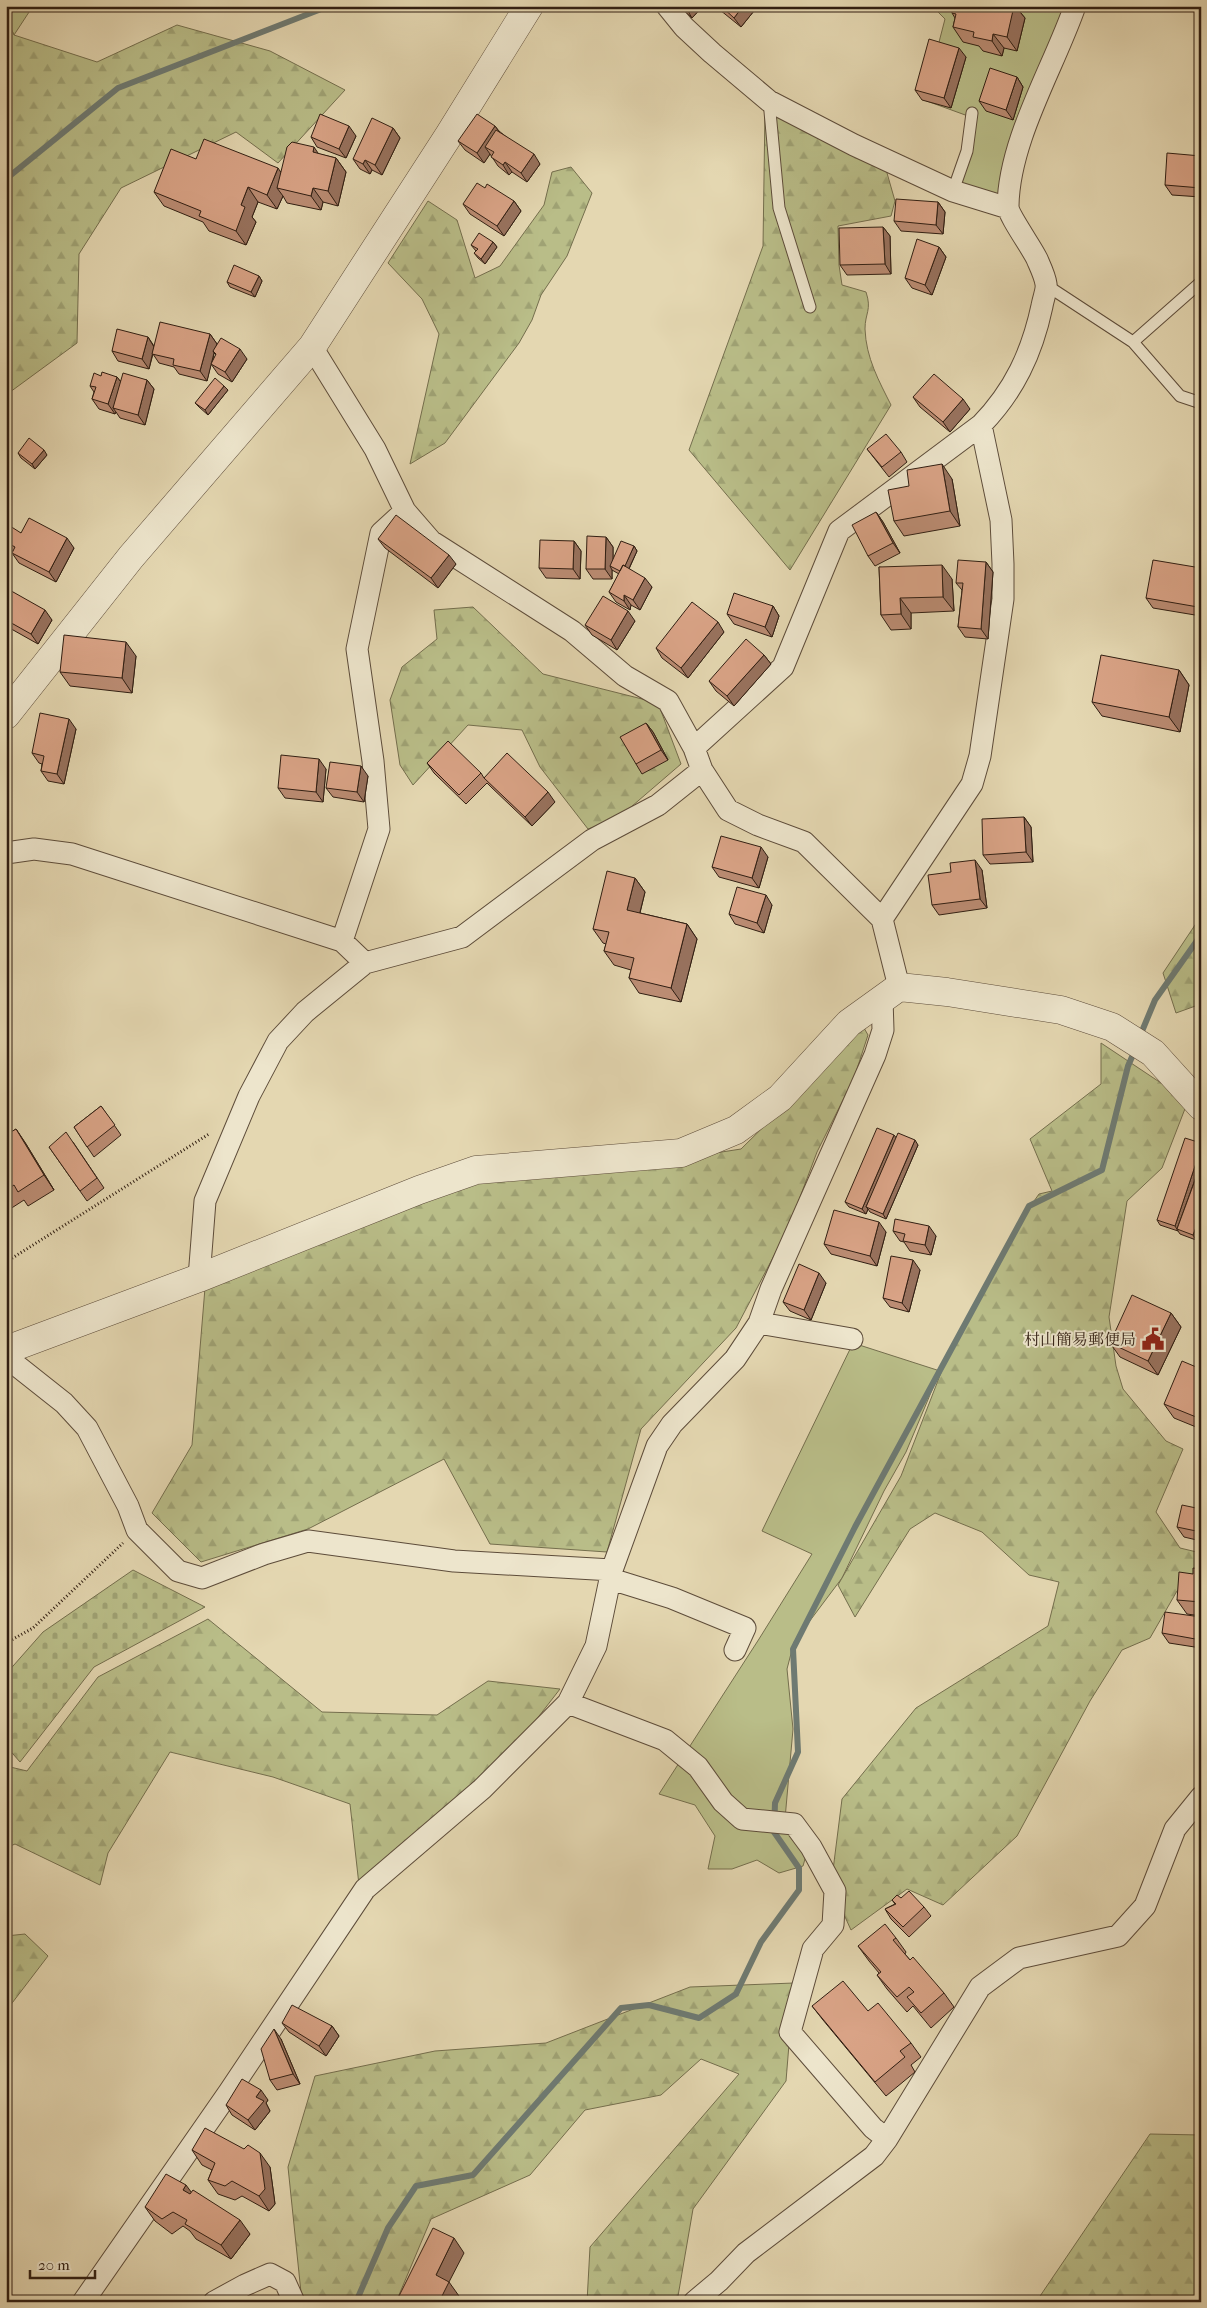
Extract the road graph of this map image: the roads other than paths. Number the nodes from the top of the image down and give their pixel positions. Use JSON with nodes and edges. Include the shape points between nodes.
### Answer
{"nodes":[{"id":1,"x":529,"y":6,"type":"edge"},
{"id":2,"x":667,"y":6,"type":"edge"},
{"id":3,"x":1075,"y":6,"type":"edge"},
{"id":4,"x":769,"y":101,"type":"junction"},
{"id":5,"x":972,"y":113,"type":"dead end"},
{"id":6,"x":953,"y":191,"type":"junction"},
{"id":7,"x":1008,"y":208,"type":"junction"},
{"id":8,"x":1201,"y":282,"type":"edge"},
{"id":9,"x":1046,"y":285,"type":"junction"},
{"id":10,"x":810,"y":307,"type":"dead end"},
{"id":11,"x":1133,"y":342,"type":"junction"},
{"id":12,"x":312,"y":346,"type":"junction"},
{"id":13,"x":1201,"y":403,"type":"edge"},
{"id":14,"x":981,"y":426,"type":"junction"},
{"id":15,"x":406,"y":511,"type":"junction"},
{"id":16,"x":6,"y":715,"type":"edge"},
{"id":17,"x":694,"y":748,"type":"junction"},
{"id":18,"x":702,"y":770,"type":"junction"},
{"id":19,"x":6,"y":853,"type":"edge"},
{"id":20,"x":882,"y":919,"type":"junction"},
{"id":21,"x":342,"y":941,"type":"junction"},
{"id":22,"x":365,"y":963,"type":"junction"},
{"id":23,"x":891,"y":993,"type":"junction"},
{"id":24,"x":1201,"y":1106,"type":"edge"},
{"id":25,"x":199,"y":1278,"type":"junction"},
{"id":26,"x":759,"y":1323,"type":"junction"},
{"id":27,"x":852,"y":1339,"type":"dead end"},
{"id":28,"x":6,"y":1350,"type":"edge"},
{"id":29,"x":6,"y":1357,"type":"edge"},
{"id":30,"x":611,"y":1575,"type":"junction"},
{"id":31,"x":735,"y":1650,"type":"dead end"},
{"id":32,"x":568,"y":1703,"type":"junction"},
{"id":33,"x":1201,"y":1797,"type":"edge"},
{"id":34,"x":888,"y":2139,"type":"junction"},
{"id":35,"x":83,"y":2302,"type":"edge"},
{"id":36,"x":214,"y":2302,"type":"edge"},
{"id":37,"x":294,"y":2302,"type":"edge"},
{"id":38,"x":694,"y":2302,"type":"edge"}],
"edges":[{"from":1,"to":12,"type":"street","via":[[450,135]]},
{"from":2,"to":4,"type":"street","via":[[705,47]]},
{"from":3,"to":7,"type":"street","via":[[1023,132],[1015,158]]},
{"from":4,"to":6,"type":"street"},
{"from":4,"to":10,"type":"lane","via":[[779,208]]},
{"from":5,"to":6,"type":"lane","via":[[967,151]]},
{"from":6,"to":7,"type":"street"},
{"from":7,"to":9,"type":"street","via":[[1037,260]]},
{"from":8,"to":11,"type":"lane"},
{"from":9,"to":11,"type":"lane"},
{"from":9,"to":14,"type":"street","via":[[1037,328],[1015,382]]},
{"from":11,"to":13,"type":"lane","via":[[1180,396]]},
{"from":12,"to":15,"type":"street","via":[[375,449]]},
{"from":12,"to":16,"type":"street","via":[[130,557]]},
{"from":14,"to":17,"type":"street","via":[[839,531],[783,668]]},
{"from":14,"to":20,"type":"street","via":[[1001,520],[1003,599],[980,756],[972,784]]},
{"from":15,"to":17,"type":"street","via":[[431,541],[572,631],[625,676],[668,701]]},
{"from":15,"to":21,"type":"street","via":[[381,533],[357,649],[379,829]]},
{"from":17,"to":18,"type":"street"},
{"from":18,"to":20,"type":"street","via":[[728,810],[804,842]]},
{"from":18,"to":22,"type":"street","via":[[658,805],[592,840],[462,937]]},
{"from":19,"to":21,"type":"street","via":[[34,849],[72,854]]},
{"from":20,"to":23,"type":"street"},
{"from":21,"to":22,"type":"street"},
{"from":22,"to":25,"type":"street","via":[[305,1012],[278,1041],[250,1096],[205,1201]]},
{"from":23,"to":24,"type":"street","via":[[947,992],[1061,1010],[1112,1027],[1153,1053]]},
{"from":23,"to":25,"type":"street","via":[[849,1023],[780,1098],[736,1130],[691,1149],[681,1153],[476,1170]]},
{"from":23,"to":26,"type":"street","via":[[875,1055]]},
{"from":25,"to":28,"type":"street"},
{"from":26,"to":27,"type":"street"},
{"from":26,"to":30,"type":"street","via":[[735,1359],[672,1424],[657,1446]]},
{"from":29,"to":30,"type":"street","via":[[64,1403],[87,1428],[128,1506],[136,1530],[178,1571],[202,1578],[308,1541],[454,1561]]},
{"from":30,"to":31,"type":"street","via":[[745,1628]]},
{"from":30,"to":32,"type":"street","via":[[596,1646]]},
{"from":32,"to":34,"type":"street","via":[[665,1740],[698,1767],[723,1802],[742,1820],[794,1824],[835,1892],[833,1925],[813,1949],[790,2032],[873,2128]]},
{"from":32,"to":35,"type":"street","via":[[482,1789],[365,1890]]},
{"from":33,"to":34,"type":"street","via":[[1175,1829],[1145,1906],[1118,1936],[1019,1958],[980,1987]]},
{"from":34,"to":38,"type":"street","via":[[874,2156],[746,2253]]},
{"from":36,"to":37,"type":"street","via":[[270,2274],[284,2282]]}]}
